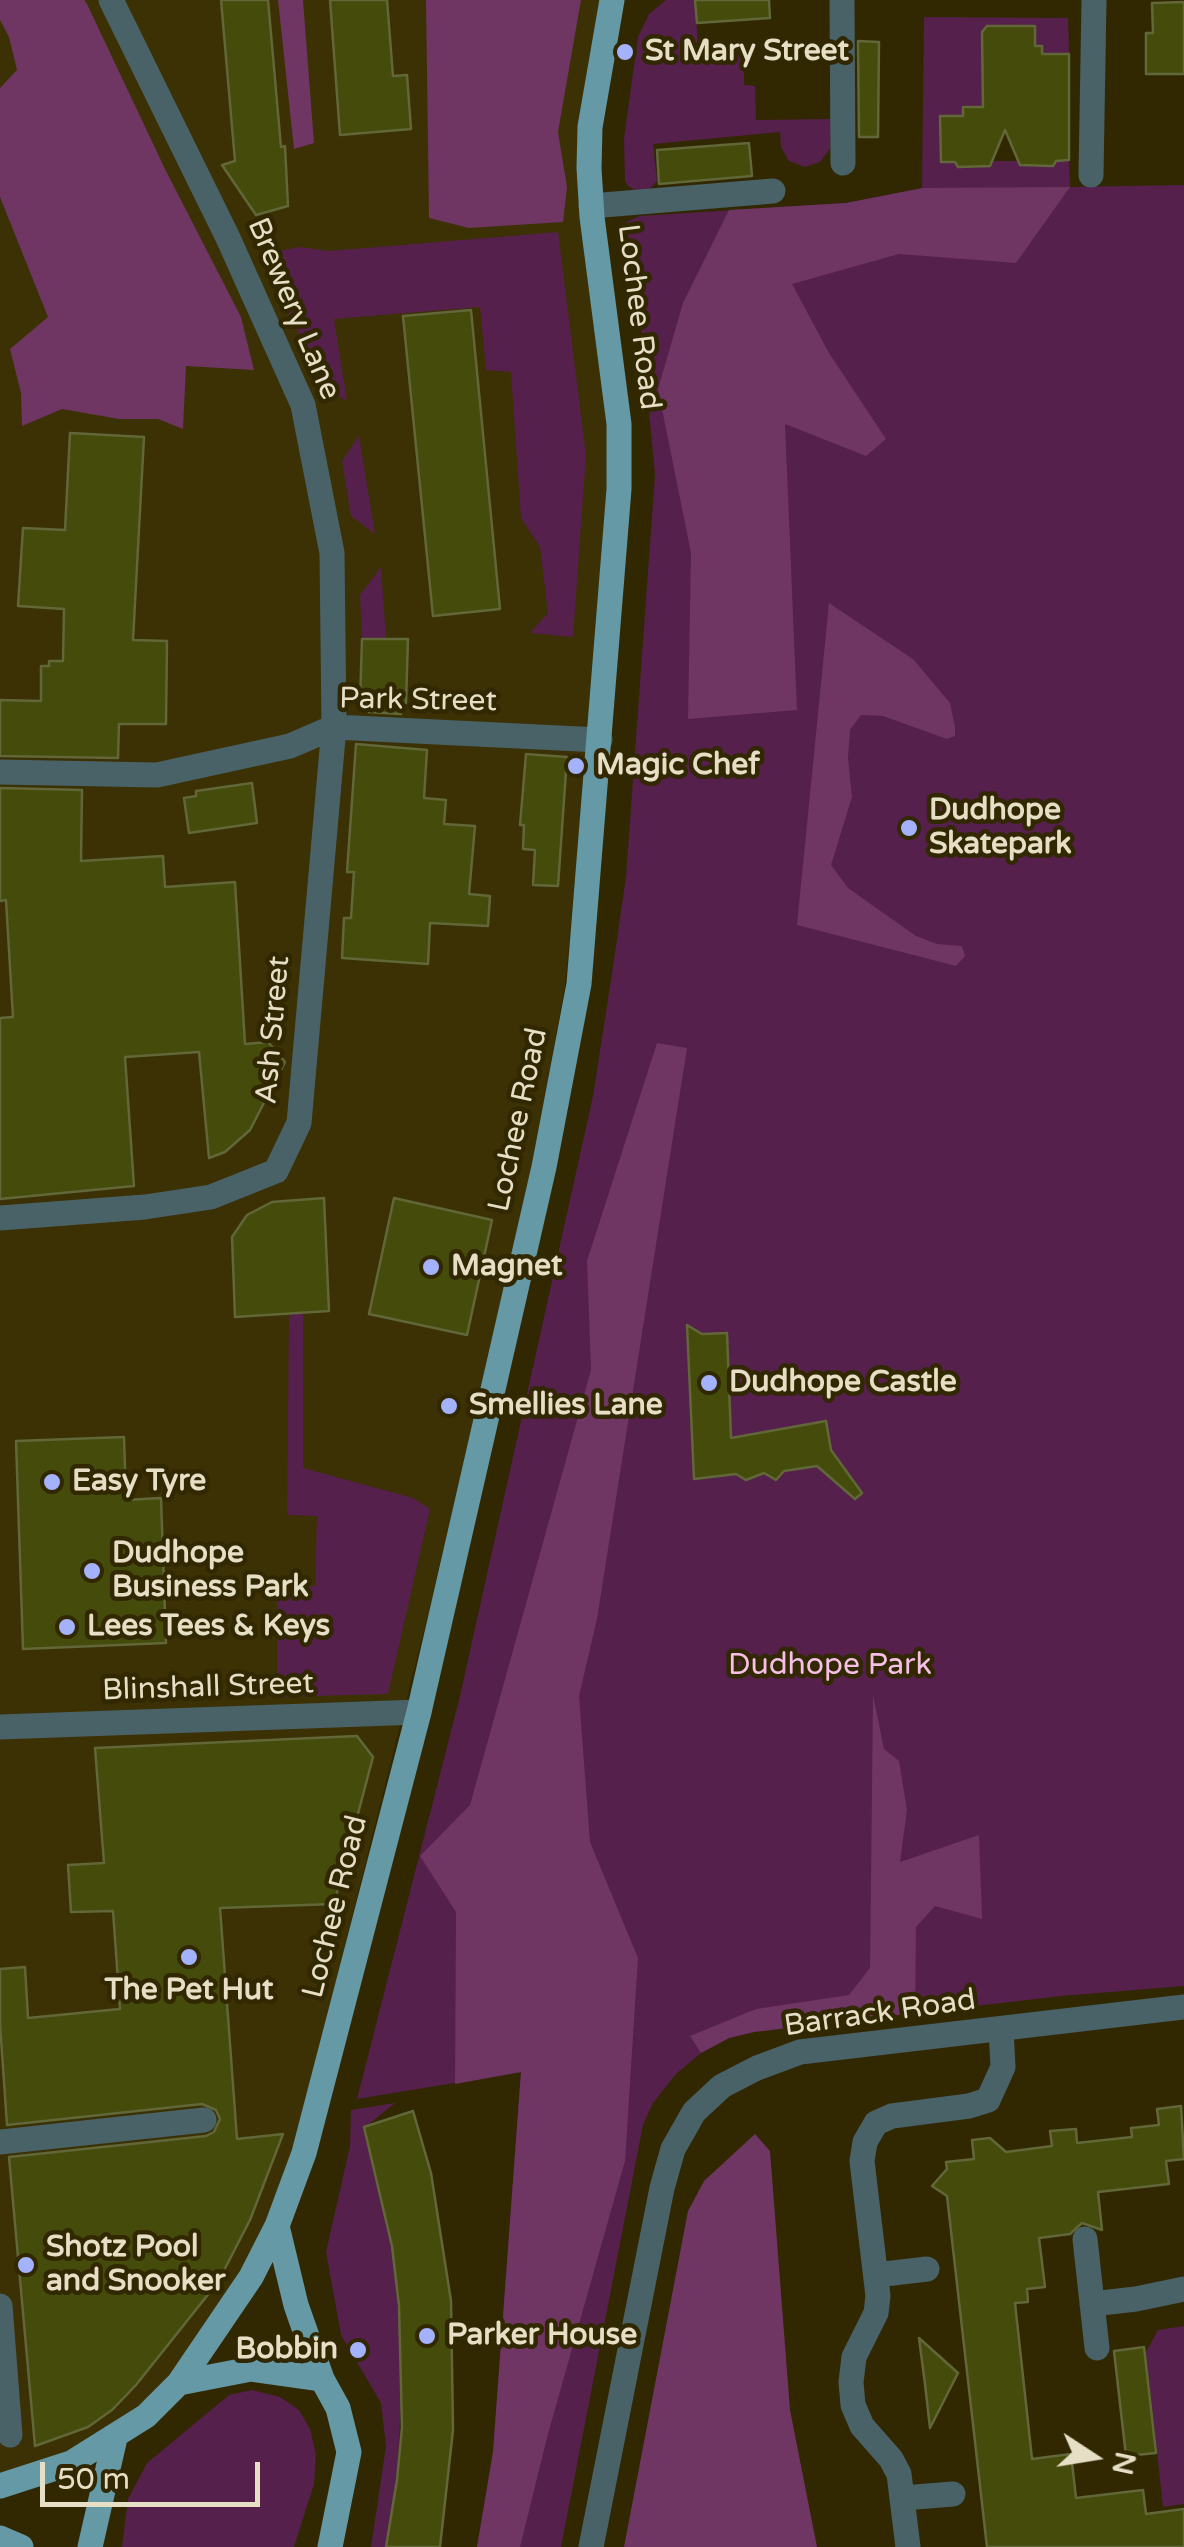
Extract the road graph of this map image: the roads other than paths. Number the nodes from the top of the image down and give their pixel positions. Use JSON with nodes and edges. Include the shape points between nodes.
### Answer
{"nodes":[{"id":1,"x":111,"y":0,"type":"edge"},
{"id":2,"x":612,"y":0,"type":"edge"},
{"id":3,"x":842,"y":0,"type":"edge"},
{"id":4,"x":1094,"y":0,"type":"edge"},
{"id":5,"x":843,"y":163,"type":"dead end"},
{"id":6,"x":1091,"y":175,"type":"dead end"},
{"id":7,"x":774,"y":191,"type":"dead end"},
{"id":8,"x":591,"y":206,"type":"junction"},
{"id":9,"x":334,"y":727,"type":"junction"},
{"id":10,"x":600,"y":740,"type":"junction"},
{"id":11,"x":0,"y":772,"type":"edge"},
{"id":12,"x":0,"y":1218,"type":"edge"},
{"id":13,"x":419,"y":1712,"type":"junction"},
{"id":14,"x":0,"y":1727,"type":"edge"},
{"id":15,"x":1184,"y":2007,"type":"edge"},
{"id":16,"x":1001,"y":2030,"type":"junction"},
{"id":17,"x":204,"y":2120,"type":"dead end"},
{"id":18,"x":0,"y":2142,"type":"edge"},
{"id":19,"x":278,"y":2226,"type":"junction"},
{"id":20,"x":1085,"y":2239,"type":"dead end"},
{"id":21,"x":927,"y":2269,"type":"dead end"},
{"id":22,"x":876,"y":2275,"type":"junction"},
{"id":23,"x":1184,"y":2288,"type":"edge"},
{"id":24,"x":1092,"y":2304,"type":"junction"},
{"id":25,"x":0,"y":2306,"type":"edge"},
{"id":26,"x":1098,"y":2348,"type":"dead end"},
{"id":27,"x":322,"y":2380,"type":"junction"},
{"id":28,"x":179,"y":2383,"type":"junction"},
{"id":29,"x":10,"y":2435,"type":"dead end"},
{"id":30,"x":115,"y":2438,"type":"junction"},
{"id":31,"x":0,"y":2486,"type":"edge"},
{"id":32,"x":954,"y":2494,"type":"dead end"},
{"id":33,"x":903,"y":2498,"type":"junction"},
{"id":34,"x":0,"y":2538,"type":"edge"},
{"id":35,"x":21,"y":2547,"type":"edge"},
{"id":36,"x":90,"y":2547,"type":"edge"},
{"id":37,"x":330,"y":2547,"type":"edge"},
{"id":38,"x":591,"y":2547,"type":"edge"},
{"id":39,"x":908,"y":2547,"type":"edge"}],
"edges":[{"from":1,"to":9,"type":"street","name":"Brewery Lane","via":[[303,405],[332,553]]},
{"from":2,"to":8,"type":"main road","name":"Lochee Road","via":[[590,127]]},
{"from":3,"to":5,"type":"street"},
{"from":4,"to":6,"type":"street"},
{"from":7,"to":8,"type":"street"},
{"from":8,"to":10,"type":"main road","name":"Lochee Road","via":[[619,424]]},
{"from":9,"to":10,"type":"street","name":"Park Street"},
{"from":9,"to":11,"type":"street","name":"Park Street","via":[[290,746],[157,775]]},
{"from":9,"to":12,"type":"street","name":"Ash Street","via":[[299,1123],[276,1171],[194,1200]]},
{"from":10,"to":13,"type":"main road","name":"Lochee Road","via":[[567,1058]]},
{"from":13,"to":14,"type":"street","name":"Blinshall Street"},
{"from":13,"to":19,"type":"main road","name":"Lochee Road","via":[[317,2108]]},
{"from":15,"to":16,"type":"street","name":"Barrack Road"},
{"from":16,"to":22,"type":"street","via":[[1003,2067],[988,2100],[892,2116],[876,2122],[865,2142]]},
{"from":16,"to":38,"type":"street","name":"Barrack Road","via":[[800,2052],[722,2086],[694,2112],[662,2188]]},
{"from":17,"to":18,"type":"street"},
{"from":19,"to":27,"type":"main road"},
{"from":19,"to":28,"type":"main road","name":"Lochee Road","via":[[221,2326]]},
{"from":20,"to":24,"type":"street"},
{"from":21,"to":22,"type":"street"},
{"from":22,"to":33,"type":"street","via":[[876,2313],[854,2356],[851,2382],[862,2426],[891,2459]]},
{"from":23,"to":24,"type":"street"},
{"from":24,"to":26,"type":"street"},
{"from":25,"to":29,"type":"street"},
{"from":27,"to":28,"type":"main road","via":[[251,2369]]},
{"from":27,"to":37,"type":"main road","via":[[338,2408],[349,2452]]},
{"from":28,"to":30,"type":"main road","name":"Lochee Road"},
{"from":30,"to":31,"type":"main road","name":"Lochee Road","via":[[71,2463]]},
{"from":30,"to":36,"type":"main road"},
{"from":32,"to":33,"type":"street"},
{"from":33,"to":39,"type":"street"},
{"from":34,"to":35,"type":"main road"}]}
